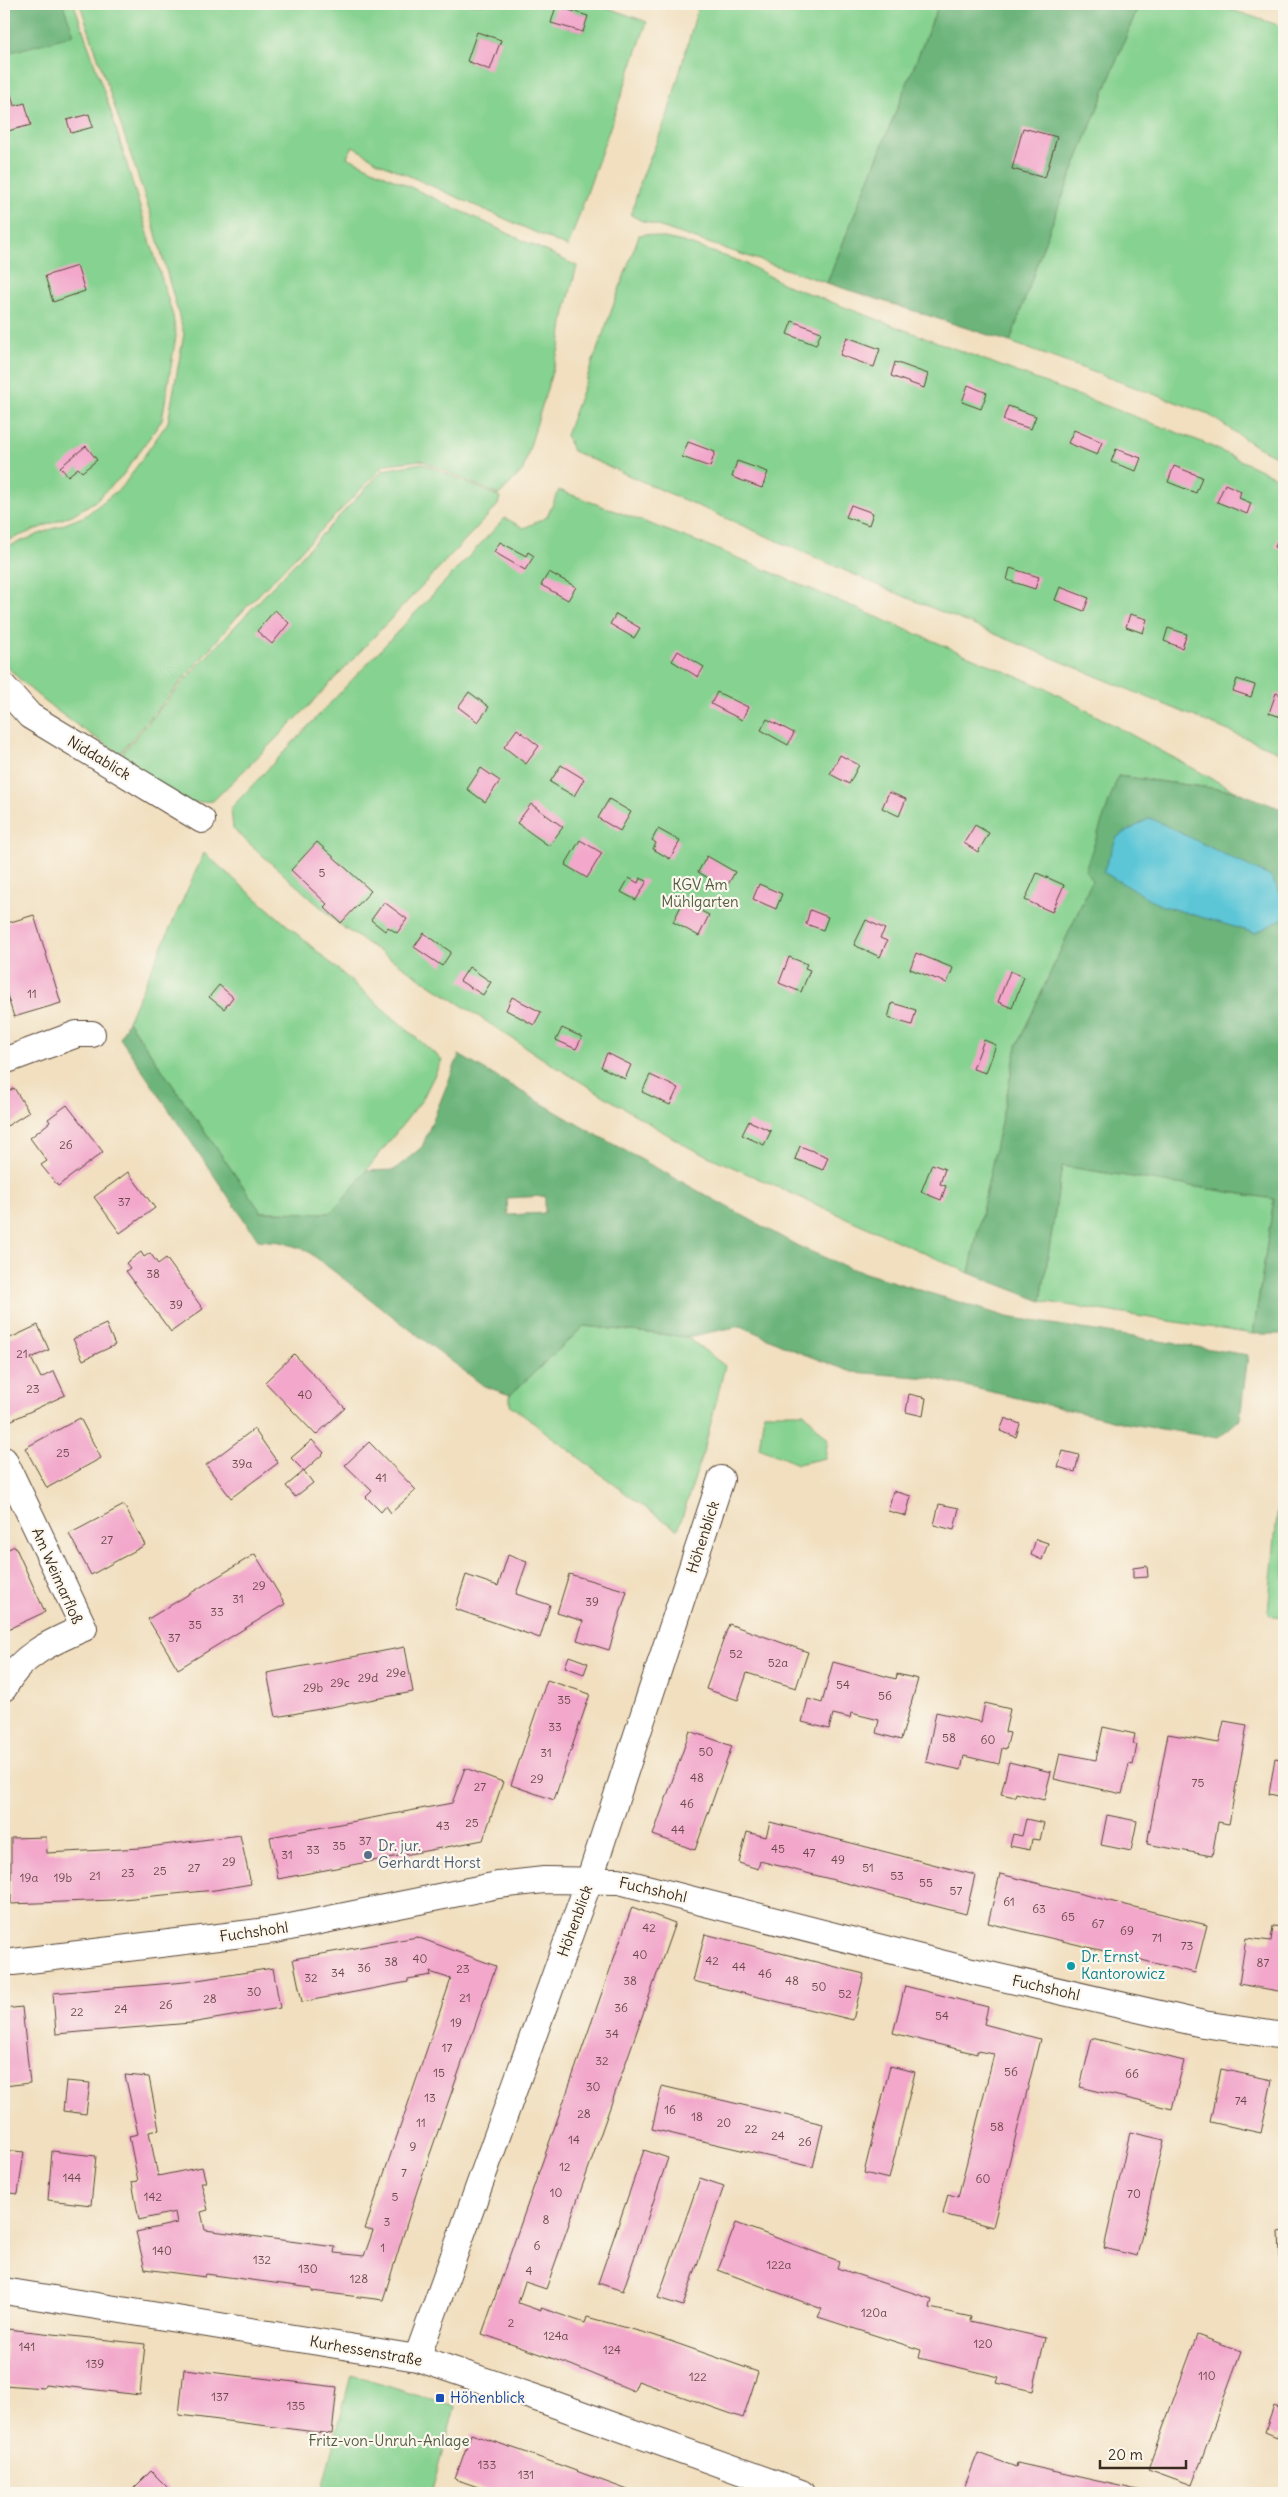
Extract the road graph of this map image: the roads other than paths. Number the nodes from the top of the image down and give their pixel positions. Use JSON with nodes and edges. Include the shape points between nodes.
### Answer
{"nodes":[{"id":1,"x":4,"y":687,"type":"edge"},
{"id":2,"x":202,"y":820,"type":"dead end"},
{"id":3,"x":92,"y":1034,"type":"dead end"},
{"id":4,"x":4,"y":1061,"type":"edge"},
{"id":5,"x":4,"y":1460,"type":"edge"},
{"id":6,"x":721,"y":1480,"type":"dead end"},
{"id":7,"x":4,"y":1688,"type":"edge"},
{"id":8,"x":589,"y":1881,"type":"junction"},
{"id":9,"x":13,"y":1962,"type":"dead end"},
{"id":10,"x":1284,"y":2036,"type":"edge"},
{"id":11,"x":4,"y":2292,"type":"edge"},
{"id":12,"x":417,"y":2358,"type":"junction"},
{"id":13,"x":741,"y":2483,"type":"edge"},
{"id":14,"x":800,"y":2493,"type":"edge"}],
"edges":[{"from":1,"to":2,"type":"street","name":"Niddablick","via":[[30,716]]},
{"from":3,"to":4,"type":"street","via":[[77,1034]]},
{"from":5,"to":7,"type":"street","name":"Am Weimarfloß","via":[[84,1628],[45,1644],[10,1676]]},
{"from":6,"to":8,"type":"street","name":"Höhenblick"},
{"from":8,"to":9,"type":"street","name":"Fuchshohl","via":[[544,1880],[498,1885],[275,1930]]},
{"from":8,"to":10,"type":"street","name":"Fuchshohl","via":[[619,1881],[972,1971],[1203,2024]]},
{"from":8,"to":12,"type":"street","name":"Höhenblick"},
{"from":11,"to":12,"type":"street","name":"Kurhessenstraße"},
{"from":12,"to":13,"type":"street","name":"Kurhessenstraße"},
{"from":13,"to":14,"type":"street","name":"Kurhessenstraße"}]}
